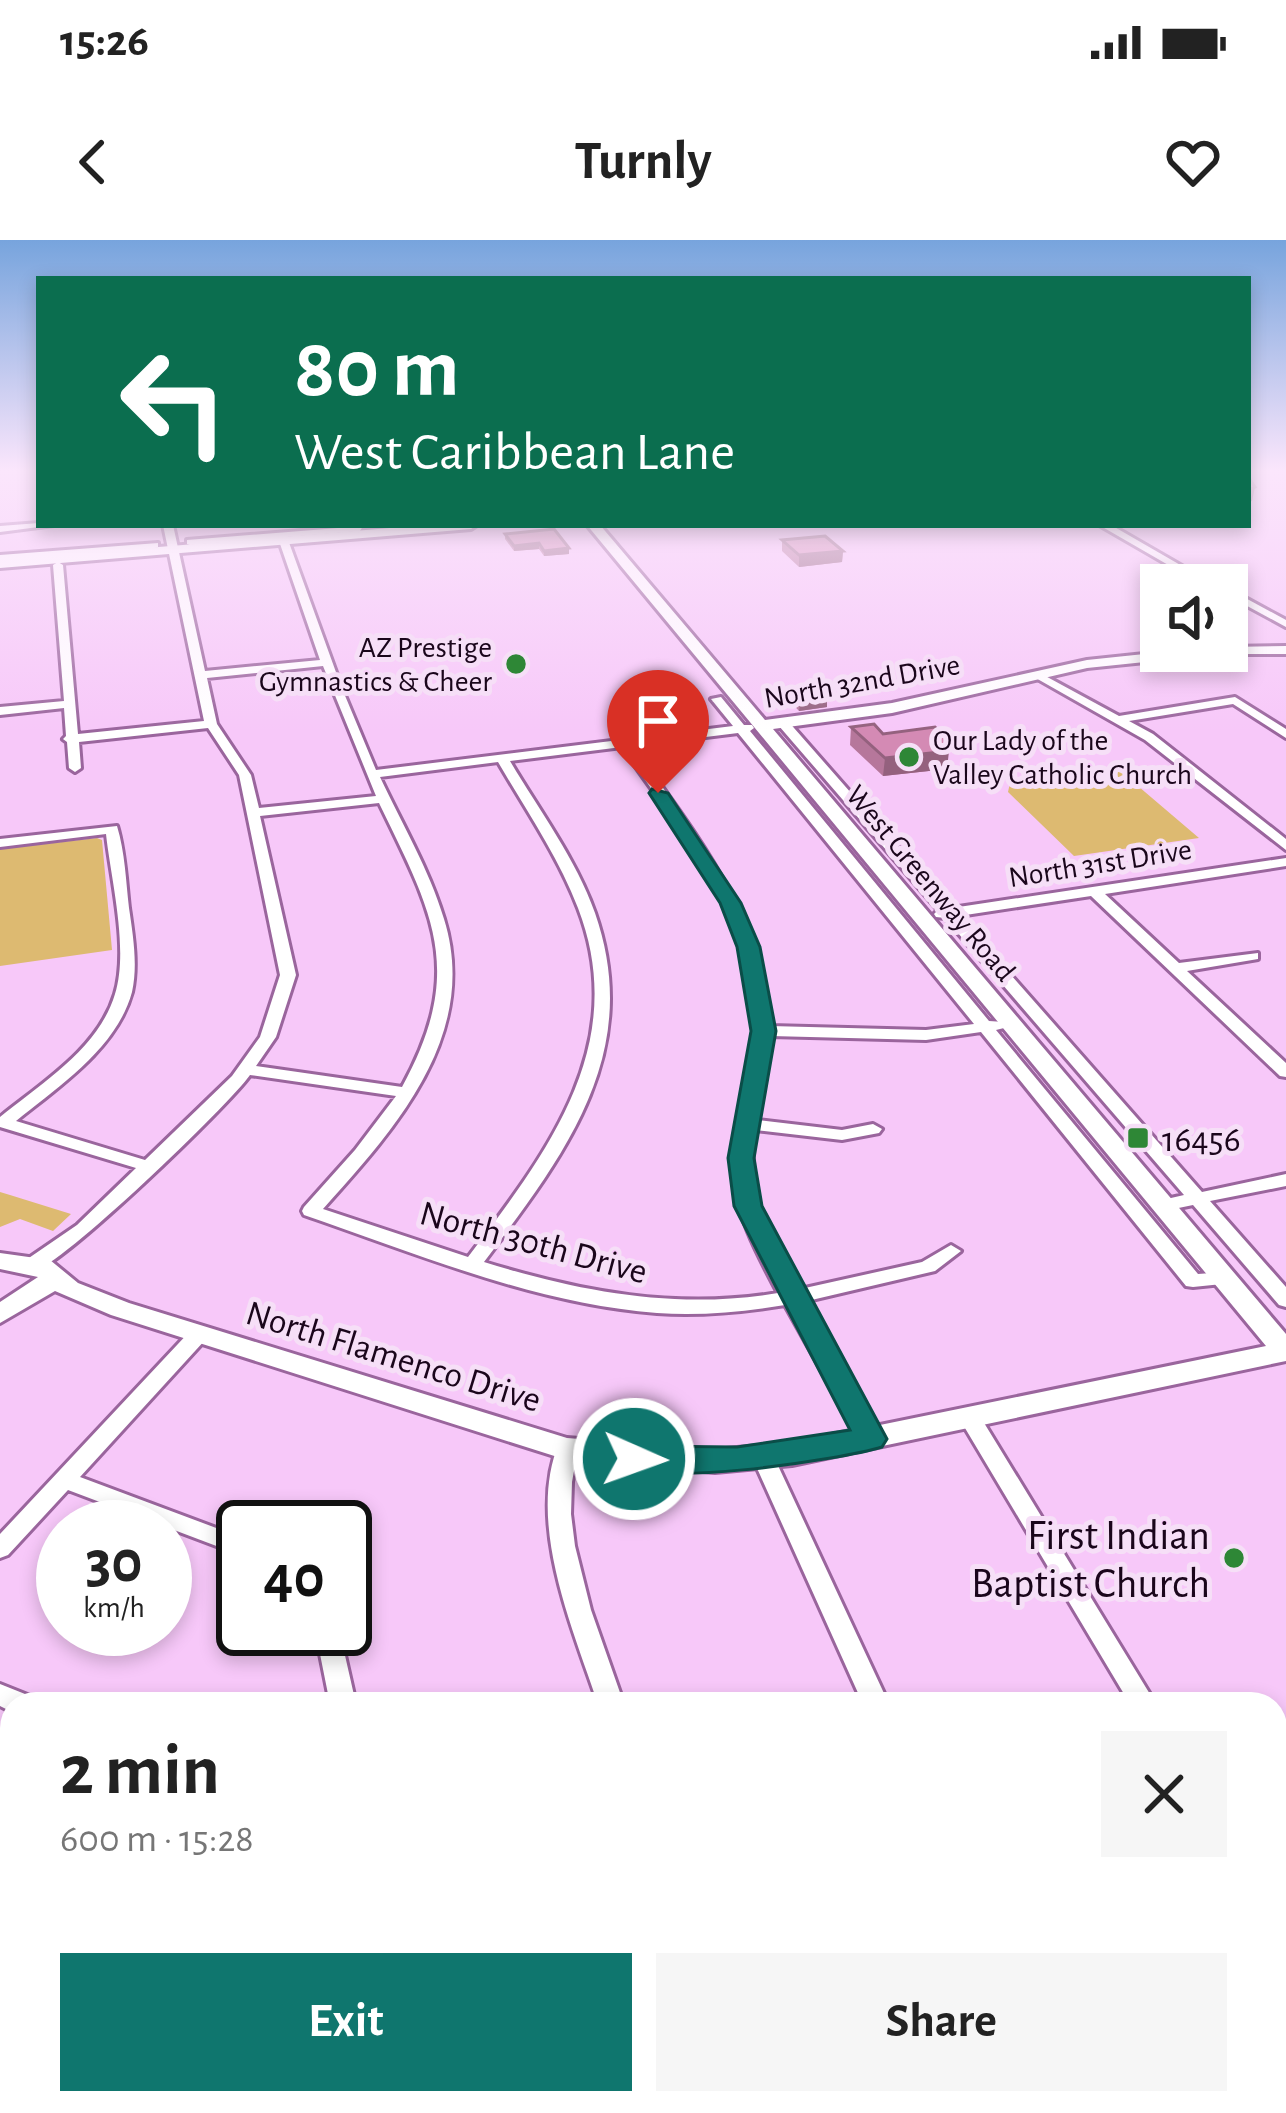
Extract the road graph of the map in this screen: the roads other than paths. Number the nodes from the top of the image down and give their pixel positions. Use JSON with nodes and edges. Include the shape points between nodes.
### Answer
{"nodes":[{"id":1,"x":62,"y":556,"type":"edge"},
{"id":2,"x":88,"y":556,"type":"edge"},
{"id":3,"x":175,"y":556,"type":"edge"},
{"id":4,"x":290,"y":556,"type":"edge"},
{"id":5,"x":619,"y":556,"type":"edge"},
{"id":6,"x":125,"y":560,"type":"dead end"},
{"id":7,"x":0,"y":564,"type":"edge"},
{"id":8,"x":58,"y":566,"type":"junction"},
{"id":9,"x":1248,"y":603,"type":"edge"},
{"id":10,"x":1286,"y":624,"type":"edge"},
{"id":11,"x":1286,"y":650,"type":"edge"},
{"id":12,"x":1248,"y":651,"type":"edge"},
{"id":13,"x":1140,"y":657,"type":"edge"},
{"id":14,"x":328,"y":662,"type":"junction"},
{"id":15,"x":1037,"y":674,"type":"junction"},
{"id":16,"x":200,"y":675,"type":"junction"},
{"id":17,"x":717,"y":699,"type":"dead end"},
{"id":18,"x":66,"y":704,"type":"junction"},
{"id":19,"x":0,"y":711,"type":"edge"},
{"id":20,"x":1120,"y":719,"type":"junction"},
{"id":21,"x":211,"y":724,"type":"junction"},
{"id":22,"x":761,"y":726,"type":"junction"},
{"id":23,"x":1286,"y":734,"type":"edge"},
{"id":24,"x":70,"y":740,"type":"junction"},
{"id":25,"x":625,"y":743,"type":"junction"},
{"id":26,"x":502,"y":758,"type":"junction"},
{"id":27,"x":75,"y":768,"type":"dead end"},
{"id":28,"x":371,"y":774,"type":"junction"},
{"id":29,"x":384,"y":799,"type":"junction"},
{"id":30,"x":253,"y":812,"type":"junction"},
{"id":31,"x":0,"y":843,"type":"edge"},
{"id":32,"x":1286,"y":846,"type":"edge"},
{"id":33,"x":1286,"y":862,"type":"edge"},
{"id":34,"x":1094,"y":891,"type":"junction"},
{"id":35,"x":950,"y":913,"type":"junction"},
{"id":36,"x":922,"y":917,"type":"junction"},
{"id":37,"x":1253,"y":956,"type":"dead end"},
{"id":38,"x":1174,"y":968,"type":"junction"},
{"id":39,"x":999,"y":1025,"type":"junction"},
{"id":40,"x":764,"y":1031,"type":"junction"},
{"id":41,"x":246,"y":1069,"type":"junction"},
{"id":42,"x":1286,"y":1072,"type":"edge"},
{"id":43,"x":408,"y":1093,"type":"junction"},
{"id":44,"x":1,"y":1122,"type":"edge"},
{"id":45,"x":751,"y":1124,"type":"junction"},
{"id":46,"x":873,"y":1129,"type":"dead end"},
{"id":47,"x":151,"y":1167,"type":"junction"},
{"id":48,"x":1286,"y":1180,"type":"edge"},
{"id":49,"x":1197,"y":1198,"type":"junction"},
{"id":50,"x":1164,"y":1204,"type":"junction"},
{"id":51,"x":951,"y":1251,"type":"dead end"},
{"id":52,"x":472,"y":1264,"type":"junction"},
{"id":53,"x":1225,"y":1278,"type":"junction"},
{"id":54,"x":19,"y":1282,"type":"edge"},
{"id":55,"x":793,"y":1295,"type":"junction"},
{"id":56,"x":1286,"y":1300,"type":"edge"},
{"id":57,"x":199,"y":1334,"type":"junction"},
{"id":58,"x":1285,"y":1351,"type":"edge"},
{"id":59,"x":970,"y":1418,"type":"junction"},
{"id":60,"x":871,"y":1439,"type":"junction"},
{"id":61,"x":567,"y":1449,"type":"junction"},
{"id":62,"x":763,"y":1457,"type":"junction"},
{"id":63,"x":64,"y":1480,"type":"junction"},
{"id":64,"x":216,"y":1536,"type":"edge"},
{"id":65,"x":0,"y":1549,"type":"edge"},
{"id":66,"x":333,"y":1656,"type":"edge"},
{"id":67,"x":341,"y":1692,"type":"edge"},
{"id":68,"x":607,"y":1692,"type":"edge"},
{"id":69,"x":871,"y":1692,"type":"edge"},
{"id":70,"x":1136,"y":1692,"type":"edge"}],
"edges":[{"from":1,"to":7,"type":"street"},
{"from":2,"to":7,"type":"main road"},
{"from":3,"to":16,"type":"street"},
{"from":4,"to":14,"type":"street"},
{"from":5,"to":22,"type":"main road","name":"West Greenway Road"},
{"from":6,"to":8,"type":"street"},
{"from":7,"to":8,"type":"street"},
{"from":8,"to":18,"type":"street"},
{"from":9,"to":10,"type":"street"},
{"from":11,"to":12,"type":"main road"},
{"from":13,"to":15,"type":"main road","name":"North 32nd Drive"},
{"from":14,"to":16,"type":"street"},
{"from":14,"to":28,"type":"street"},
{"from":15,"to":20,"type":"street"},
{"from":15,"to":22,"type":"main road","name":"North 32nd Drive","via":[[903,706]]},
{"from":16,"to":21,"type":"street"},
{"from":17,"to":22,"type":"street","name":"West Greenway Road"},
{"from":18,"to":19,"type":"street"},
{"from":18,"to":24,"type":"street"},
{"from":20,"to":23,"type":"street","via":[[1235,700]]},
{"from":20,"to":32,"type":"street"},
{"from":21,"to":24,"type":"street"},
{"from":21,"to":30,"type":"street","via":[[245,775]]},
{"from":22,"to":25,"type":"street","name":"North 32nd Drive"},
{"from":22,"to":35,"type":"street","name":"West Greenway Road"},
{"from":22,"to":36,"type":"main road","name":"West Greenway Road"},
{"from":22,"to":39,"type":"street","name":"West Greenway Road"},
{"from":24,"to":27,"type":"street"},
{"from":25,"to":26,"type":"street","name":"North 32nd Drive"},
{"from":25,"to":40,"type":"street","via":[[730,903],[749,947]]},
{"from":26,"to":28,"type":"street","name":"North 32nd Drive"},
{"from":26,"to":52,"type":"street","via":[[587,912],[601,1023],[576,1118]]},
{"from":28,"to":29,"type":"street"},
{"from":29,"to":30,"type":"street"},
{"from":29,"to":43,"type":"street","via":[[444,944],[436,1026]]},
{"from":30,"to":41,"type":"street","via":[[288,976],[268,1037]]},
{"from":31,"to":44,"type":"street","via":[[112,830],[128,972],[116,1012],[77,1062]]},
{"from":33,"to":34,"type":"street","name":"North 31st Drive"},
{"from":34,"to":35,"type":"street","name":"North 31st Drive"},
{"from":34,"to":38,"type":"street"},
{"from":35,"to":36,"type":"street","name":"North 31st Drive"},
{"from":35,"to":49,"type":"street","name":"West Greenway Road"},
{"from":36,"to":39,"type":"main road","name":"West Greenway Road"},
{"from":37,"to":38,"type":"street"},
{"from":38,"to":42,"type":"street"},
{"from":39,"to":40,"type":"street","via":[[926,1035]]},
{"from":39,"to":50,"type":"main road","name":"West Greenway Road"},
{"from":39,"to":53,"type":"street","name":"West Greenway Road","via":[[1192,1281]]},
{"from":40,"to":45,"type":"street"},
{"from":41,"to":43,"type":"street"},
{"from":41,"to":47,"type":"street"},
{"from":43,"to":52,"type":"street","name":"North 30th Drive","via":[[311,1210]]},
{"from":44,"to":47,"type":"street"},
{"from":45,"to":46,"type":"street","via":[[842,1135]]},
{"from":45,"to":55,"type":"street","via":[[741,1158],[748,1206]]},
{"from":47,"to":54,"type":"street"},
{"from":48,"to":49,"type":"street"},
{"from":49,"to":50,"type":"street"},
{"from":49,"to":56,"type":"street","name":"West Greenway Road"},
{"from":50,"to":53,"type":"main road","name":"West Greenway Road"},
{"from":51,"to":55,"type":"street","name":"North 30th Drive","via":[[928,1267]]},
{"from":52,"to":55,"type":"street","name":"North 30th Drive","via":[[656,1306]]},
{"from":53,"to":58,"type":"main road","name":"West Greenway Road"},
{"from":54,"to":57,"type":"main road","name":"North Flamenco Drive"},
{"from":55,"to":60,"type":"street"},
{"from":57,"to":61,"type":"main road","name":"North Flamenco Drive"},
{"from":57,"to":63,"type":"street"},
{"from":58,"to":59,"type":"main road","name":"North Flamenco Drive"},
{"from":59,"to":60,"type":"main road","name":"North Flamenco Drive"},
{"from":59,"to":70,"type":"street"},
{"from":60,"to":62,"type":"main road","name":"North Flamenco Drive"},
{"from":61,"to":62,"type":"main road","name":"North Flamenco Drive","via":[[634,1459]]},
{"from":61,"to":68,"type":"street","via":[[556,1487],[557,1527]]},
{"from":62,"to":69,"type":"street"},
{"from":63,"to":64,"type":"street"},
{"from":63,"to":65,"type":"street"},
{"from":66,"to":67,"type":"street"}]}
